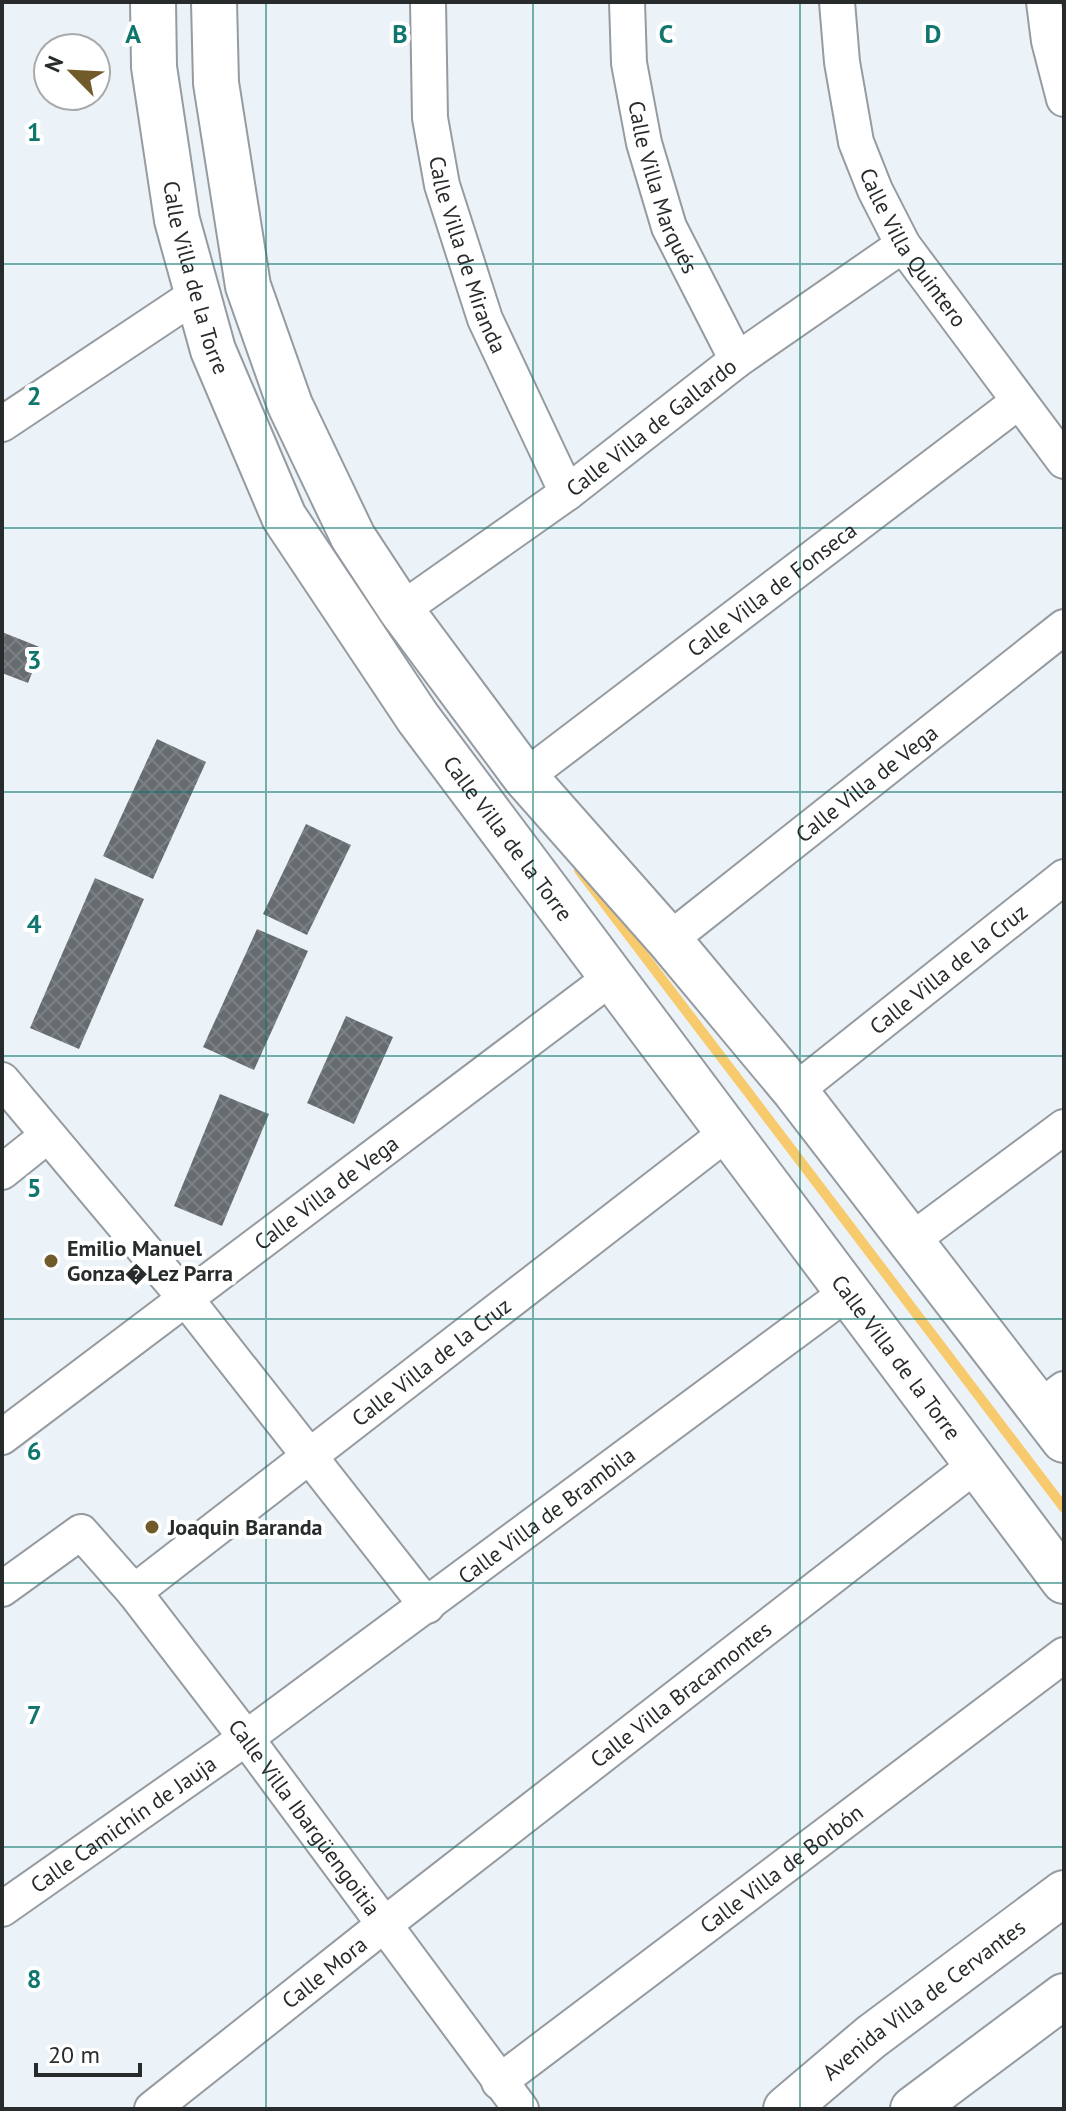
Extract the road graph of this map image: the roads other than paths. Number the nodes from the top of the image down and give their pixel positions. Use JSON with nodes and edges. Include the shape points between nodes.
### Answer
{"nodes":[{"id":1,"x":153,"y":2,"type":"edge"},
{"id":2,"x":214,"y":2,"type":"edge"},
{"id":3,"x":428,"y":2,"type":"edge"},
{"id":4,"x":627,"y":2,"type":"edge"},
{"id":5,"x":837,"y":2,"type":"edge"},
{"id":6,"x":1044,"y":2,"type":"edge"},
{"id":7,"x":1064,"y":99,"type":"edge"},
{"id":8,"x":903,"y":245,"type":"junction"},
{"id":9,"x":197,"y":294,"type":"junction"},
{"id":10,"x":737,"y":360,"type":"junction"},
{"id":11,"x":1018,"y":402,"type":"junction"},
{"id":12,"x":2,"y":424,"type":"edge"},
{"id":13,"x":1064,"y":461,"type":"edge"},
{"id":14,"x":567,"y":493,"type":"junction"},
{"id":15,"x":401,"y":610,"type":"junction"},
{"id":16,"x":1064,"y":627,"type":"edge"},
{"id":17,"x":525,"y":777,"type":"junction"},
{"id":18,"x":1064,"y":877,"type":"edge"},
{"id":19,"x":669,"y":940,"type":"junction"},
{"id":20,"x":612,"y":977,"type":"junction"},
{"id":21,"x":2,"y":1080,"type":"edge"},
{"id":22,"x":795,"y":1091,"type":"junction"},
{"id":23,"x":1064,"y":1127,"type":"edge"},
{"id":24,"x":728,"y":1132,"type":"junction"},
{"id":25,"x":47,"y":1136,"type":"junction"},
{"id":26,"x":2,"y":1172,"type":"edge"},
{"id":27,"x":909,"y":1242,"type":"junction"},
{"id":28,"x":848,"y":1292,"type":"junction"},
{"id":29,"x":186,"y":1299,"type":"junction"},
{"id":30,"x":1056,"y":1413,"type":"edge"},
{"id":31,"x":2,"y":1437,"type":"edge"},
{"id":32,"x":309,"y":1456,"type":"junction"},
{"id":33,"x":977,"y":1464,"type":"junction"},
{"id":34,"x":1064,"y":1581,"type":"edge"},
{"id":35,"x":2,"y":1589,"type":"edge"},
{"id":36,"x":134,"y":1592,"type":"junction"},
{"id":37,"x":427,"y":1606,"type":"junction"},
{"id":38,"x":1064,"y":1655,"type":"edge"},
{"id":39,"x":246,"y":1738,"type":"junction"},
{"id":40,"x":1064,"y":1893,"type":"edge"},
{"id":41,"x":2,"y":1909,"type":"edge"},
{"id":42,"x":385,"y":1924,"type":"junction"},
{"id":43,"x":1064,"y":1996,"type":"edge"},
{"id":44,"x":499,"y":2082,"type":"junction"},
{"id":45,"x":152,"y":2109,"type":"edge"},
{"id":46,"x":521,"y":2109,"type":"edge"},
{"id":47,"x":786,"y":2109,"type":"edge"},
{"id":48,"x":913,"y":2109,"type":"edge"}],
"edges":[{"from":1,"to":9,"type":"street","name":"Calle Villa de la Torre","via":[[154,67],[177,220]]},
{"from":2,"to":15,"type":"street","name":"Calle Villa de la Torre","via":[[216,83],[248,286],[297,418],[353,537]]},
{"from":3,"to":14,"type":"street","name":"Calle Villa de Miranda","via":[[430,118],[442,185],[485,319]]},
{"from":4,"to":10,"type":"street","name":"Calle Villa Marqués","via":[[629,63],[644,143],[669,227]]},
{"from":5,"to":8,"type":"street","name":"Calle Villa Quintero","via":[[856,142]]},
{"from":6,"to":7,"type":"street"},
{"from":8,"to":10,"type":"street","name":"Calle Villa de Gallardo"},
{"from":8,"to":11,"type":"street","name":"Calle Villa Quintero"},
{"from":9,"to":12,"type":"street"},
{"from":9,"to":20,"type":"street","name":"Calle Villa de la Torre","via":[[213,350],[284,517],[418,718]]},
{"from":10,"to":14,"type":"street","name":"Calle Villa de Gallardo"},
{"from":11,"to":13,"type":"street","name":"Calle Villa Quintero"},
{"from":11,"to":17,"type":"street","name":"Calle Villa de Fonseca"},
{"from":14,"to":15,"type":"street","name":"Calle Villa de Gallardo"},
{"from":15,"to":17,"type":"street","name":"Calle Villa de la Torre"},
{"from":16,"to":19,"type":"street","name":"Calle Villa de Vega"},
{"from":17,"to":19,"type":"street","name":"Calle Villa de la Torre"},
{"from":18,"to":22,"type":"street","name":"Calle Villa de la Cruz"},
{"from":19,"to":22,"type":"street","name":"Calle Villa de la Torre"},
{"from":20,"to":24,"type":"street","name":"Calle Villa de la Torre"},
{"from":20,"to":29,"type":"street","name":"Calle Villa de Vega"},
{"from":21,"to":25,"type":"street"},
{"from":22,"to":27,"type":"street","name":"Calle Villa de la Torre"},
{"from":23,"to":27,"type":"street"},
{"from":24,"to":28,"type":"street","name":"Calle Villa de la Torre"},
{"from":24,"to":32,"type":"street","name":"Calle Villa de la Cruz"},
{"from":25,"to":26,"type":"street"},
{"from":25,"to":29,"type":"street"},
{"from":27,"to":30,"type":"street","name":"Calle Villa de la Torre"},
{"from":28,"to":33,"type":"street","name":"Calle Villa de la Torre"},
{"from":28,"to":37,"type":"street","name":"Calle Villa de Brambila"},
{"from":29,"to":31,"type":"street","name":"Calle Villa de Vega"},
{"from":29,"to":32,"type":"street"},
{"from":32,"to":36,"type":"street","name":"Calle Villa de la Cruz"},
{"from":32,"to":37,"type":"street"},
{"from":33,"to":34,"type":"street","name":"Calle Villa de la Torre"},
{"from":33,"to":42,"type":"street","name":"Calle Villa Bracamontes"},
{"from":35,"to":36,"type":"street","name":"Calle Villa Ibargüengoitia","via":[[81,1532]]},
{"from":36,"to":39,"type":"street","name":"Calle Villa Ibargüengoitia"},
{"from":37,"to":39,"type":"street","name":"Calle Villa de Brambila"},
{"from":38,"to":44,"type":"street","name":"Calle Villa de Borbón"},
{"from":39,"to":41,"type":"street","name":"Calle Camichín de Jauja"},
{"from":39,"to":42,"type":"street","name":"Calle Villa Ibargüengoitia"},
{"from":40,"to":47,"type":"street","name":"Avenida Villa de Cervantes","via":[[871,2037]]},
{"from":42,"to":44,"type":"street","name":"Calle Villa Ibargüengoitia"},
{"from":42,"to":45,"type":"street","name":"Calle Mora"},
{"from":43,"to":48,"type":"street"},
{"from":44,"to":46,"type":"street","name":"Calle Villa Ibargüengoitia"}]}
